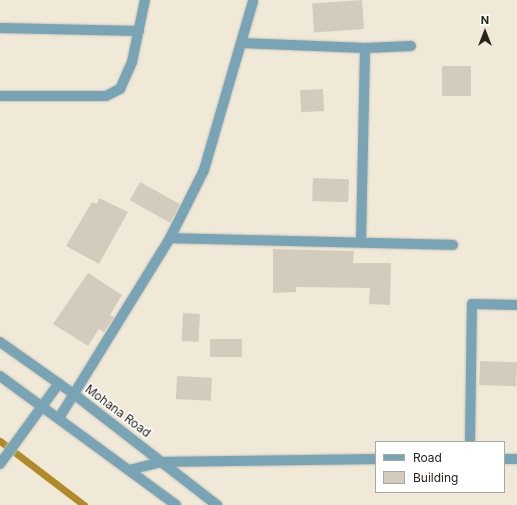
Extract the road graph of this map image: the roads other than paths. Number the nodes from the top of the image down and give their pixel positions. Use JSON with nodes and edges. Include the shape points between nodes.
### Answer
{"nodes":[{"id":1,"x":145,"y":0,"type":"edge"},
{"id":2,"x":253,"y":1,"type":"dead end"},
{"id":3,"x":0,"y":28,"type":"edge"},
{"id":4,"x":139,"y":31,"type":"junction"},
{"id":5,"x":241,"y":43,"type":"junction"},
{"id":6,"x":411,"y":46,"type":"dead end"},
{"id":7,"x":365,"y":48,"type":"junction"},
{"id":8,"x":0,"y":96,"type":"edge"},
{"id":9,"x":170,"y":238,"type":"junction"},
{"id":10,"x":361,"y":241,"type":"junction"},
{"id":11,"x":453,"y":245,"type":"dead end"},
{"id":12,"x":517,"y":305,"type":"edge"},
{"id":13,"x":0,"y":342,"type":"edge"},
{"id":14,"x":0,"y":376,"type":"edge"},
{"id":15,"x":59,"y":384,"type":"junction"},
{"id":16,"x":75,"y":395,"type":"junction"},
{"id":17,"x":42,"y":406,"type":"junction"},
{"id":18,"x":59,"y":418,"type":"junction"},
{"id":19,"x":470,"y":441,"type":"edge"},
{"id":20,"x":3,"y":458,"type":"edge"},
{"id":21,"x":375,"y":459,"type":"edge"},
{"id":22,"x":505,"y":459,"type":"edge"},
{"id":23,"x":517,"y":460,"type":"edge"},
{"id":24,"x":162,"y":462,"type":"junction"},
{"id":25,"x":129,"y":470,"type":"junction"},
{"id":26,"x":176,"y":505,"type":"edge"},
{"id":27,"x":217,"y":505,"type":"edge"}],
"edges":[{"from":1,"to":4,"type":"street"},
{"from":2,"to":5,"type":"street"},
{"from":3,"to":4,"type":"street"},
{"from":4,"to":8,"type":"street","via":[[126,81],[112,94]]},
{"from":5,"to":7,"type":"street"},
{"from":5,"to":9,"type":"street","via":[[204,170]]},
{"from":6,"to":7,"type":"street"},
{"from":7,"to":10,"type":"street"},
{"from":9,"to":10,"type":"street"},
{"from":9,"to":16,"type":"street"},
{"from":10,"to":11,"type":"street"},
{"from":12,"to":19,"type":"street","via":[[472,304]]},
{"from":13,"to":15,"type":"street","name":"Mohana Road"},
{"from":14,"to":17,"type":"street"},
{"from":15,"to":16,"type":"street","name":"Mohana Road"},
{"from":15,"to":17,"type":"street"},
{"from":16,"to":18,"type":"street"},
{"from":16,"to":24,"type":"street","name":"Mohana Road"},
{"from":17,"to":18,"type":"street"},
{"from":17,"to":20,"type":"street"},
{"from":18,"to":25,"type":"street"},
{"from":21,"to":24,"type":"street"},
{"from":22,"to":23,"type":"street"},
{"from":24,"to":25,"type":"street"},
{"from":24,"to":27,"type":"street","name":"Mohana Road"},
{"from":25,"to":26,"type":"street"}]}
